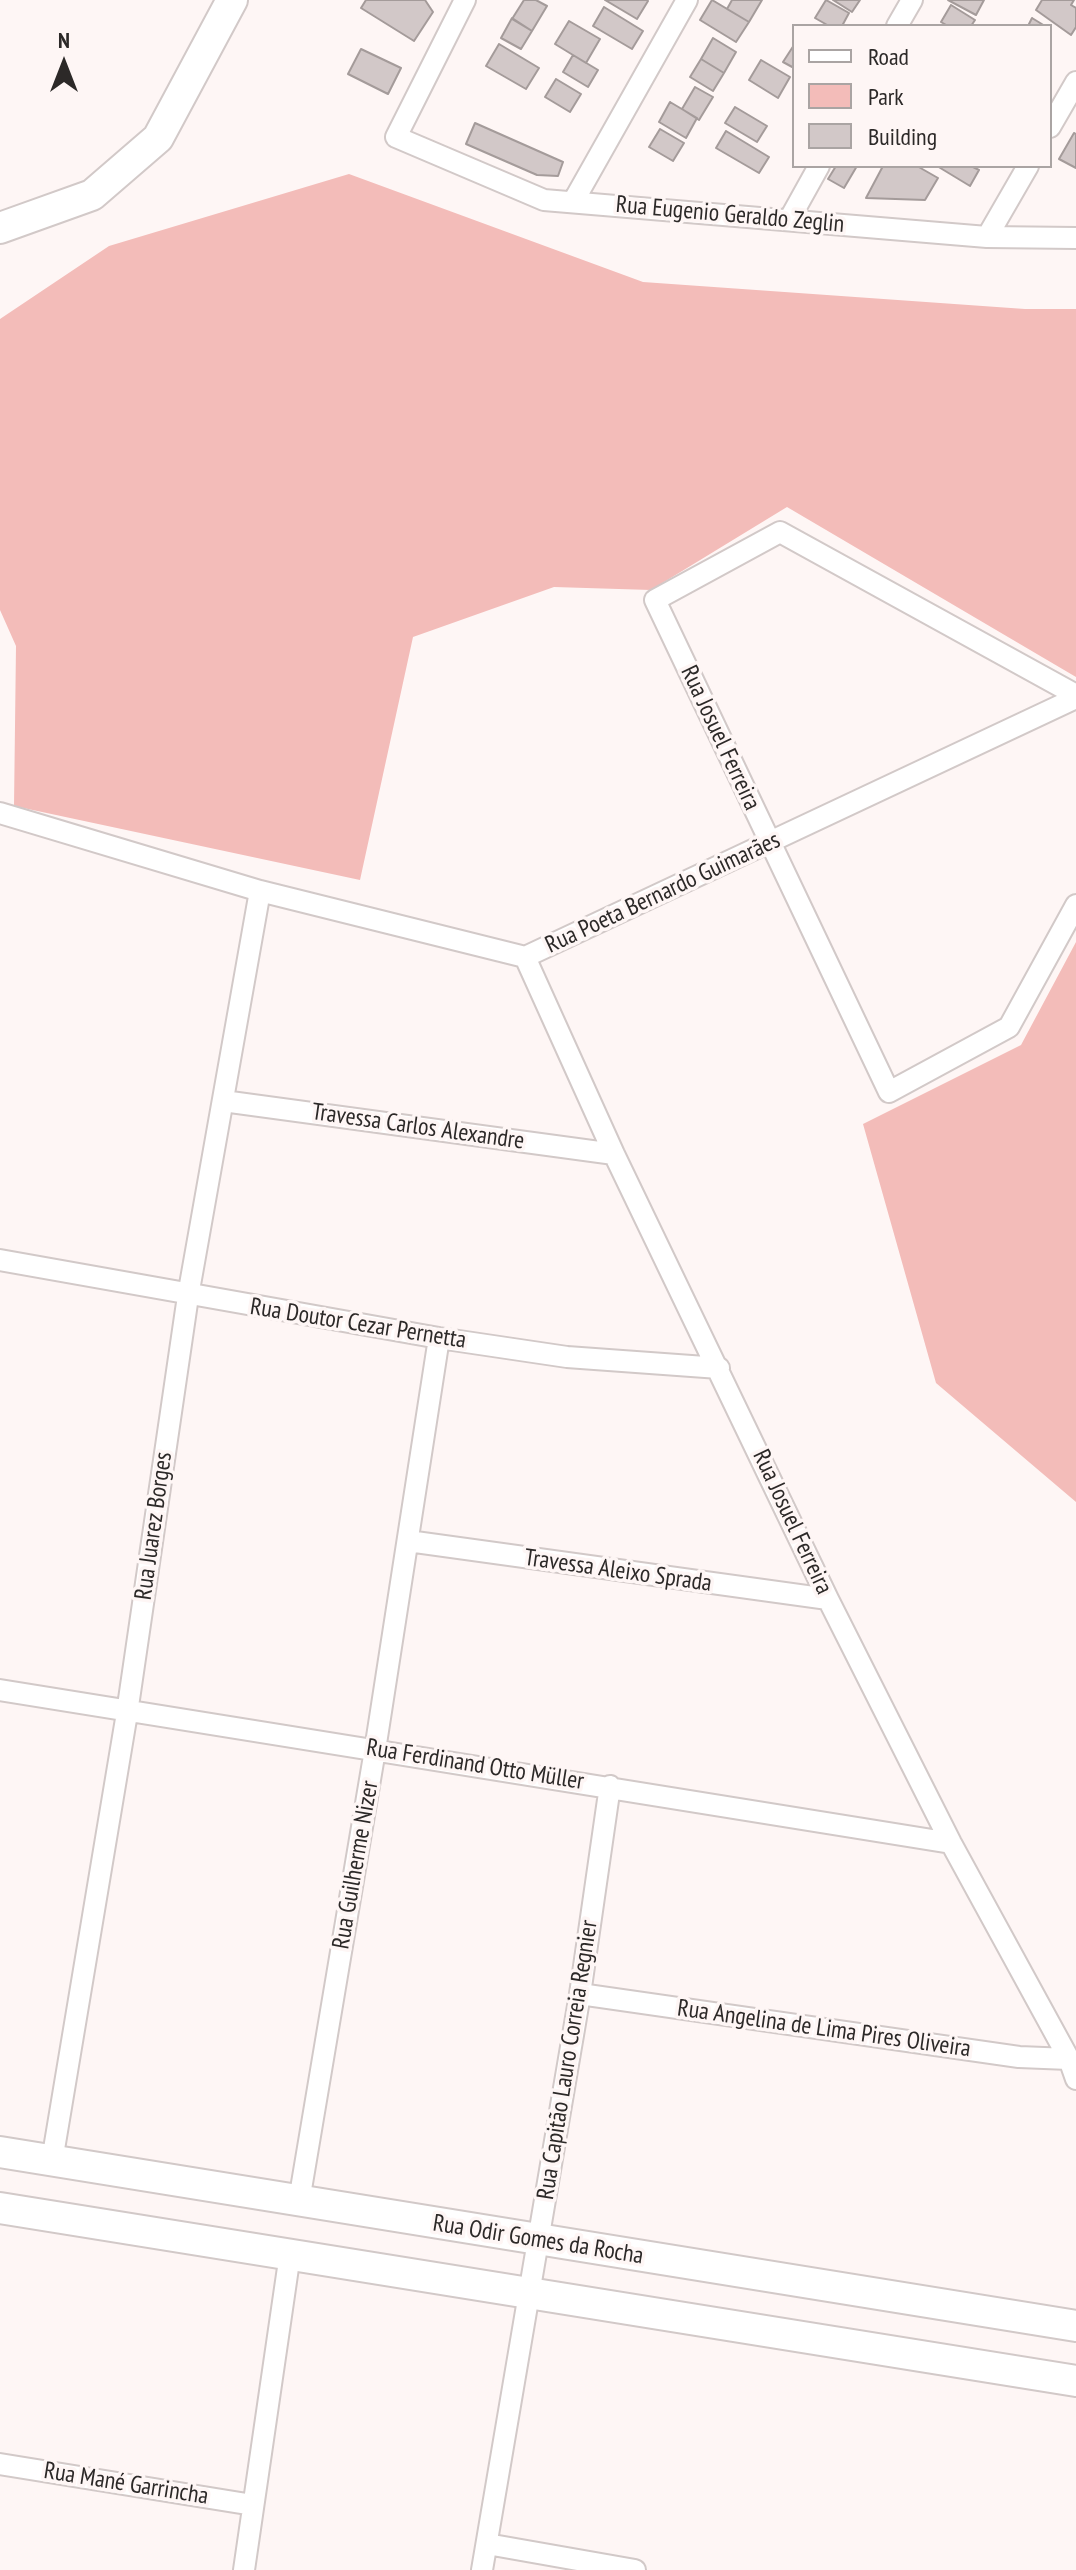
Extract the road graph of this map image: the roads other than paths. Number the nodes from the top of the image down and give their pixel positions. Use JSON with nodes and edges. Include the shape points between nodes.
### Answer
{"nodes":[{"id":1,"x":232,"y":0,"type":"edge"},
{"id":2,"x":687,"y":0,"type":"edge"},
{"id":3,"x":912,"y":0,"type":"edge"},
{"id":4,"x":458,"y":4,"type":"edge"},
{"id":5,"x":898,"y":24,"type":"edge"},
{"id":6,"x":1076,"y":82,"type":"edge"},
{"id":7,"x":1052,"y":124,"type":"edge"},
{"id":8,"x":818,"y":168,"type":"edge"},
{"id":9,"x":1027,"y":168,"type":"edge"},
{"id":10,"x":573,"y":202,"type":"junction"},
{"id":11,"x":789,"y":220,"type":"junction"},
{"id":12,"x":0,"y":228,"type":"edge"},
{"id":13,"x":987,"y":237,"type":"junction"},
{"id":14,"x":1076,"y":238,"type":"edge"},
{"id":15,"x":1076,"y":696,"type":"edge"},
{"id":16,"x":0,"y":813,"type":"edge"},
{"id":17,"x":770,"y":844,"type":"junction"},
{"id":18,"x":260,"y":891,"type":"junction"},
{"id":19,"x":1076,"y":905,"type":"edge"},
{"id":20,"x":525,"y":957,"type":"junction"},
{"id":21,"x":223,"y":1101,"type":"junction"},
{"id":22,"x":614,"y":1154,"type":"junction"},
{"id":23,"x":0,"y":1260,"type":"edge"},
{"id":24,"x":188,"y":1296,"type":"junction"},
{"id":25,"x":439,"y":1338,"type":"junction"},
{"id":26,"x":719,"y":1368,"type":"junction"},
{"id":27,"x":408,"y":1541,"type":"junction"},
{"id":28,"x":828,"y":1599,"type":"junction"},
{"id":29,"x":0,"y":1690,"type":"edge"},
{"id":30,"x":127,"y":1713,"type":"junction"},
{"id":31,"x":375,"y":1750,"type":"junction"},
{"id":32,"x":610,"y":1786,"type":"junction"},
{"id":33,"x":951,"y":1843,"type":"junction"},
{"id":34,"x":580,"y":1994,"type":"junction"},
{"id":35,"x":1069,"y":2059,"type":"junction"},
{"id":36,"x":1076,"y":2079,"type":"edge"},
{"id":37,"x":0,"y":2152,"type":"edge"},
{"id":38,"x":52,"y":2161,"type":"junction"},
{"id":39,"x":299,"y":2201,"type":"junction"},
{"id":40,"x":0,"y":2208,"type":"edge"},
{"id":41,"x":539,"y":2240,"type":"junction"},
{"id":42,"x":290,"y":2254,"type":"junction"},
{"id":43,"x":530,"y":2293,"type":"junction"},
{"id":44,"x":1076,"y":2326,"type":"edge"},
{"id":45,"x":1076,"y":2381,"type":"edge"},
{"id":46,"x":0,"y":2464,"type":"edge"},
{"id":47,"x":253,"y":2505,"type":"junction"},
{"id":48,"x":487,"y":2544,"type":"junction"},
{"id":49,"x":244,"y":2570,"type":"edge"},
{"id":50,"x":482,"y":2570,"type":"edge"},
{"id":51,"x":635,"y":2570,"type":"edge"}],
"edges":[{"from":1,"to":12,"type":"street","via":[[158,138],[92,195]]},
{"from":2,"to":10,"type":"street"},
{"from":3,"to":5,"type":"street"},
{"from":4,"to":10,"type":"street","name":"Rua Eugenio Geraldo Zeglin","via":[[396,137],[544,200]]},
{"from":6,"to":7,"type":"street"},
{"from":8,"to":11,"type":"street"},
{"from":9,"to":13,"type":"street"},
{"from":10,"to":11,"type":"street","name":"Rua Eugenio Geraldo Zeglin"},
{"from":11,"to":13,"type":"street","name":"Rua Eugenio Geraldo Zeglin"},
{"from":13,"to":14,"type":"street","name":"Rua Eugenio Geraldo Zeglin"},
{"from":15,"to":17,"type":"street","name":"Rua Poeta Bernardo Guimarães"},
{"from":15,"to":17,"type":"street","name":"Rua Josuel Ferreira","via":[[780,532],[655,600]]},
{"from":16,"to":18,"type":"street","name":"Rua Poeta Bernardo Guimarães"},
{"from":17,"to":19,"type":"street","name":"Rua Josuel Ferreira","via":[[889,1092],[1009,1027]]},
{"from":17,"to":20,"type":"street","name":"Rua Poeta Bernardo Guimarães"},
{"from":18,"to":20,"type":"street","name":"Rua Poeta Bernardo Guimarães"},
{"from":18,"to":21,"type":"street","name":"Rua Juarez Borges"},
{"from":20,"to":22,"type":"street","name":"Rua Josuel Ferreira"},
{"from":21,"to":22,"type":"street","name":"Travessa Carlos Alexandre"},
{"from":21,"to":24,"type":"street","name":"Rua Juarez Borges"},
{"from":22,"to":26,"type":"street","name":"Rua Josuel Ferreira"},
{"from":23,"to":24,"type":"street","name":"Rua Doutor Cezar Pernetta"},
{"from":24,"to":25,"type":"street","name":"Rua Doutor Cezar Pernetta"},
{"from":24,"to":30,"type":"street","name":"Rua Juarez Borges"},
{"from":25,"to":26,"type":"street","name":"Rua Doutor Cezar Pernetta","via":[[567,1357]]},
{"from":25,"to":27,"type":"street","name":"Rua Guilherme Nizer"},
{"from":26,"to":28,"type":"street","name":"Rua Josuel Ferreira"},
{"from":27,"to":28,"type":"street","name":"Travessa Aleixo Sprada"},
{"from":27,"to":31,"type":"street","name":"Rua Guilherme Nizer"},
{"from":28,"to":33,"type":"street","name":"Rua Josuel Ferreira"},
{"from":29,"to":30,"type":"street","name":"Rua Ferdinand Otto Müller"},
{"from":30,"to":31,"type":"street","name":"Rua Ferdinand Otto Müller"},
{"from":30,"to":38,"type":"street","name":"Rua Juarez Borges"},
{"from":31,"to":32,"type":"street","name":"Rua Ferdinand Otto Müller"},
{"from":31,"to":39,"type":"street","name":"Rua Guilherme Nizer"},
{"from":32,"to":33,"type":"street","name":"Rua Ferdinand Otto Müller"},
{"from":32,"to":34,"type":"street","name":"Rua Capitão Lauro Correia Regnier"},
{"from":33,"to":35,"type":"street","name":"Rua Josuel Ferreira"},
{"from":34,"to":35,"type":"street","name":"Rua Angelina de Lima Pires Oliveira","via":[[1019,2057]]},
{"from":34,"to":41,"type":"street","name":"Rua Capitão Lauro Correia Regnier"},
{"from":35,"to":36,"type":"street","name":"Rua Josuel Ferreira"},
{"from":37,"to":38,"type":"street","name":"Rua Odir Gomes da Rocha"},
{"from":38,"to":39,"type":"street","name":"Rua Odir Gomes da Rocha"},
{"from":39,"to":41,"type":"street","name":"Rua Odir Gomes da Rocha"},
{"from":40,"to":42,"type":"street"},
{"from":41,"to":43,"type":"street","name":"Rua Capitão Lauro Correia Regnier"},
{"from":41,"to":44,"type":"street","name":"Rua Odir Gomes da Rocha"},
{"from":42,"to":43,"type":"street"},
{"from":42,"to":47,"type":"street"},
{"from":43,"to":45,"type":"street"},
{"from":43,"to":48,"type":"street","name":"Rua Capitão Lauro Correia Regnier"},
{"from":46,"to":47,"type":"street","name":"Rua Mané Garrincha"},
{"from":47,"to":49,"type":"street"},
{"from":48,"to":50,"type":"street","name":"Rua Capitão Lauro Correia Regnier"},
{"from":48,"to":51,"type":"street"}]}
